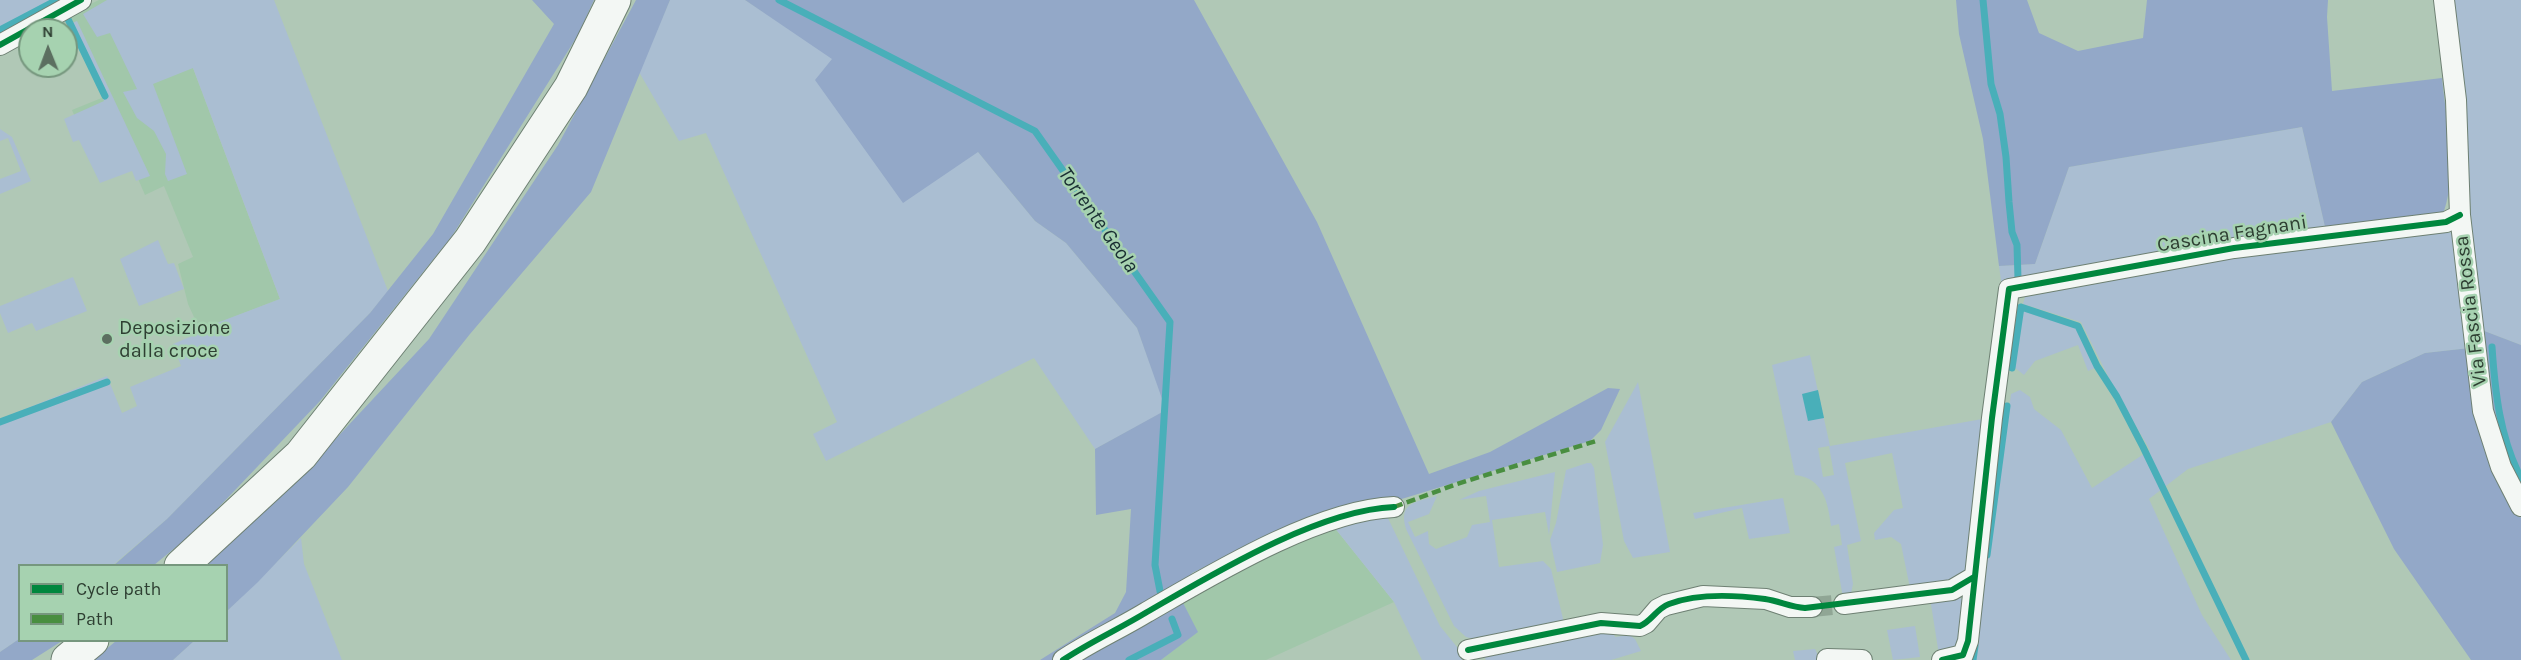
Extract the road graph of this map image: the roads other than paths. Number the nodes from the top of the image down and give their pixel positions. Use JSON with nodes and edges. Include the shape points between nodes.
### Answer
{"nodes":[{"id":1,"x":81,"y":0,"type":"edge"},
{"id":2,"x":614,"y":0,"type":"edge"},
{"id":3,"x":2444,"y":0,"type":"edge"},
{"id":4,"x":0,"y":45,"type":"edge"},
{"id":5,"x":2460,"y":215,"type":"junction"},
{"id":6,"x":2521,"y":506,"type":"edge"},
{"id":7,"x":1394,"y":507,"type":"dead end"},
{"id":8,"x":184,"y":564,"type":"edge"},
{"id":9,"x":1974,"y":577,"type":"junction"},
{"id":10,"x":1844,"y":604,"type":"tunnel mouth"},
{"id":11,"x":1812,"y":607,"type":"tunnel mouth"},
{"id":12,"x":90,"y":642,"type":"edge"},
{"id":13,"x":1468,"y":650,"type":"dead end"},
{"id":14,"x":1827,"y":659,"type":"edge"},
{"id":15,"x":68,"y":660,"type":"edge"},
{"id":16,"x":1063,"y":660,"type":"edge"},
{"id":17,"x":1862,"y":660,"type":"edge"},
{"id":18,"x":1942,"y":660,"type":"edge"}],
"edges":[{"from":1,"to":4,"type":"street"},
{"from":2,"to":8,"type":"highway","via":[[571,87],[470,241],[301,455]]},
{"from":3,"to":5,"type":"street","name":"Via Fascia Rossa","via":[[2457,100]]},
{"from":5,"to":6,"type":"street","name":"Via Fascia Rossa","via":[[2483,411],[2501,467]]},
{"from":5,"to":9,"type":"street","name":"Cascina Fagnani","via":[[2446,222],[2234,248],[2009,289]]},
{"from":7,"to":16,"type":"street","via":[[1375,508],[1306,529],[1197,583]]},
{"from":9,"to":10,"type":"street","via":[[1952,590]]},
{"from":9,"to":18,"type":"street","via":[[1968,642],[1963,656]]},
{"from":11,"to":13,"type":"street","via":[[1790,607],[1766,599],[1703,596],[1666,605],[1640,626],[1601,623]]},
{"from":12,"to":15,"type":"highway"},
{"from":14,"to":17,"type":"street"}]}
